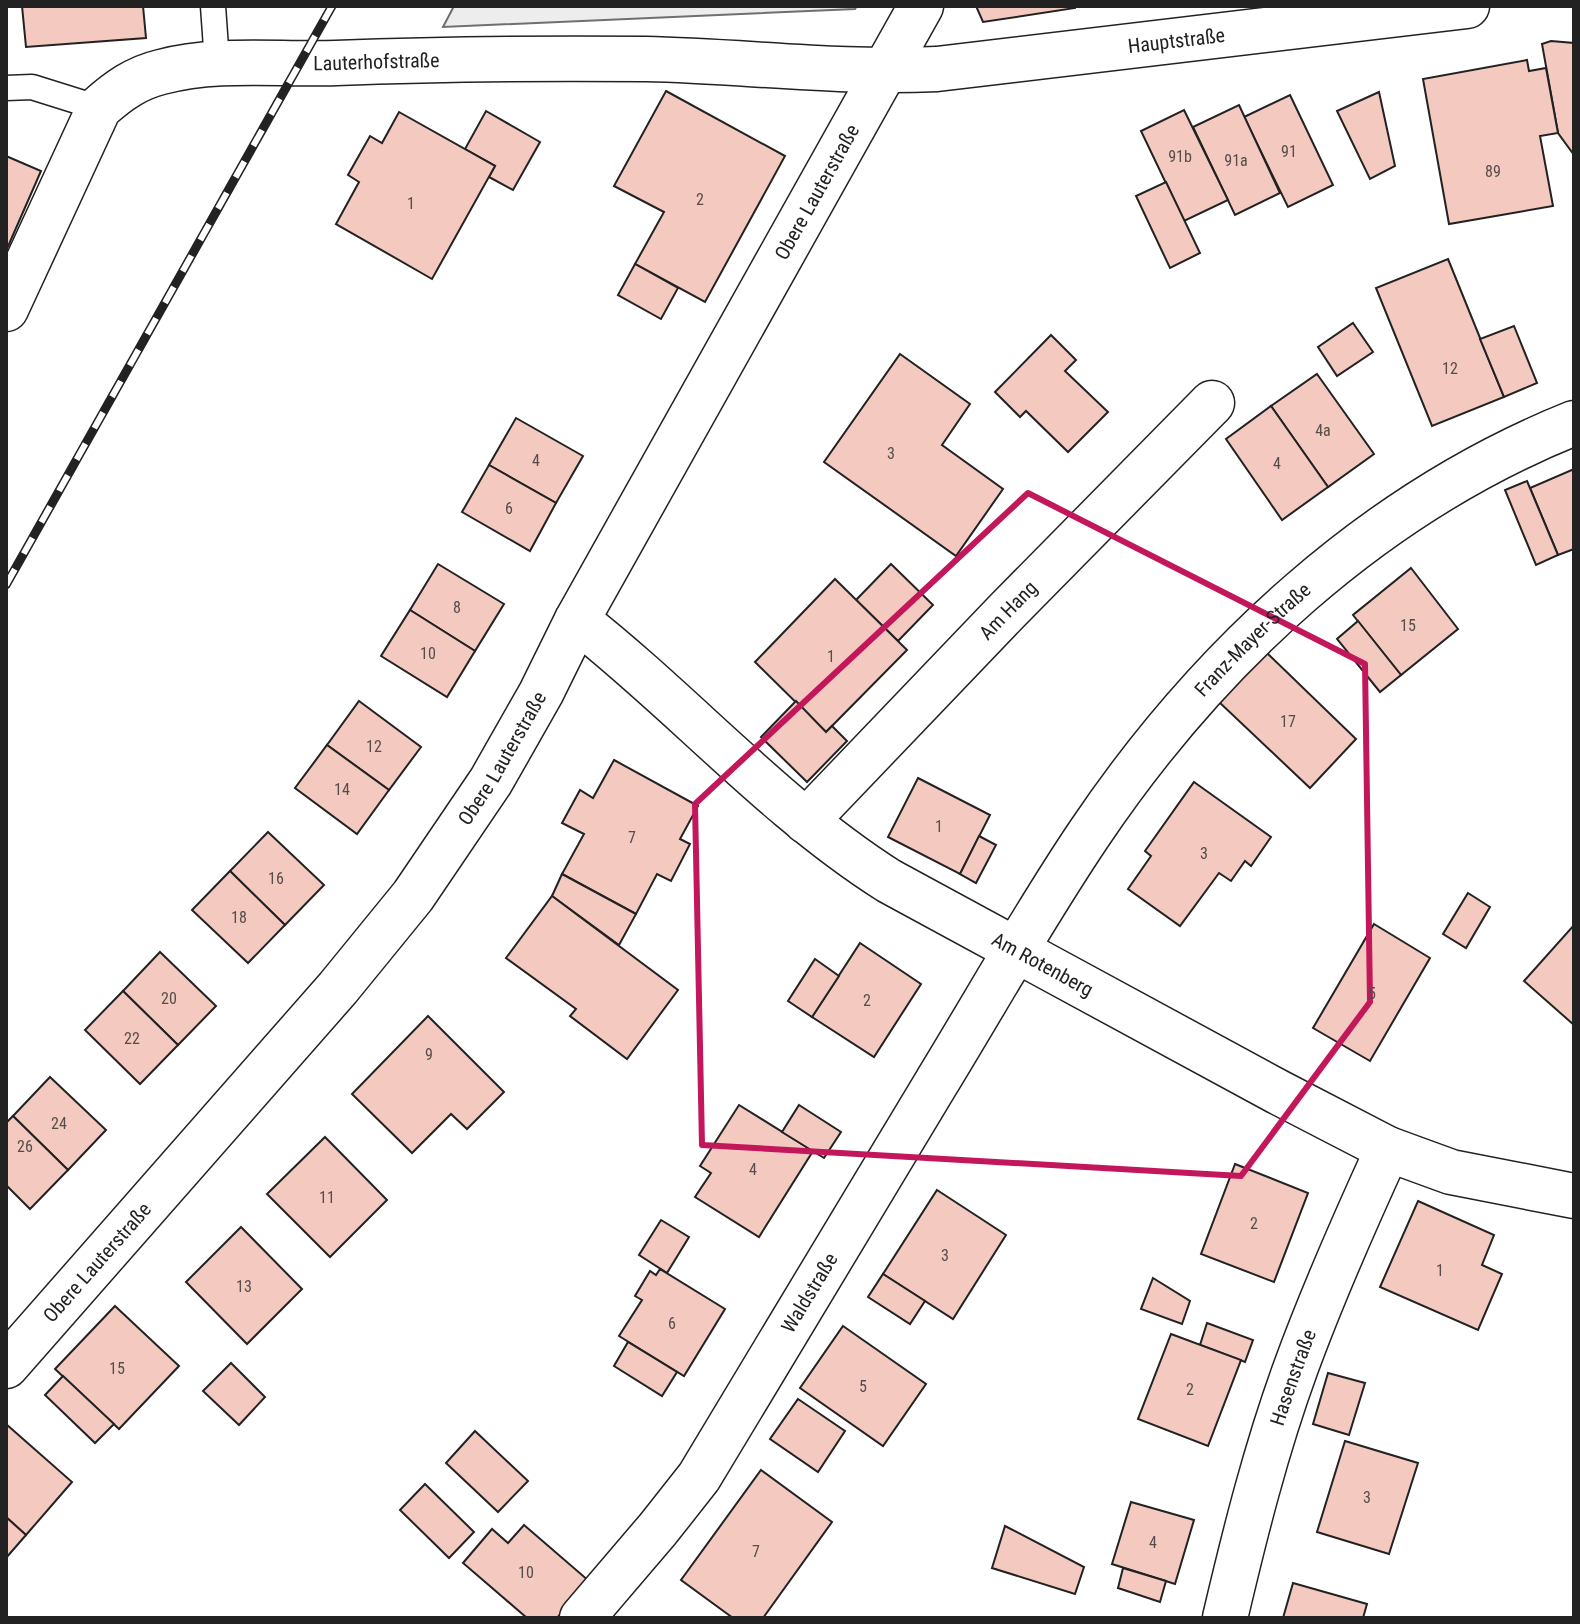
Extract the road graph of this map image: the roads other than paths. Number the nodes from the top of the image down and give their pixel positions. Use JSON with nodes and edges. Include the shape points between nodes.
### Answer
{"nodes":[{"id":1,"x":213,"y":6,"type":"edge"},
{"id":2,"x":921,"y":6,"type":"edge"},
{"id":3,"x":1467,"y":6,"type":"edge"},
{"id":4,"x":217,"y":62,"type":"junction"},
{"id":5,"x":886,"y":72,"type":"junction"},
{"id":6,"x":6,"y":88,"type":"edge"},
{"id":7,"x":99,"y":108,"type":"junction"},
{"id":8,"x":6,"y":309,"type":"edge"},
{"id":9,"x":1212,"y":403,"type":"dead end"},
{"id":10,"x":1574,"y":423,"type":"edge"},
{"id":11,"x":577,"y":620,"type":"junction"},
{"id":12,"x":806,"y":821,"type":"junction"},
{"id":13,"x":1016,"y":950,"type":"junction"},
{"id":14,"x":1388,"y":1149,"type":"junction"},
{"id":15,"x":1574,"y":1196,"type":"edge"},
{"id":16,"x":6,"y":1366,"type":"edge"},
{"id":17,"x":582,"y":1618,"type":"edge"},
{"id":18,"x":1225,"y":1618,"type":"edge"}],
"edges":[{"from":1,"to":4,"type":"lane"},
{"from":2,"to":5,"type":"street","name":"Obere Lauterstraße"},
{"from":3,"to":5,"type":"street","name":"Hauptstraße"},
{"from":4,"to":5,"type":"street","name":"Lauterhofstraße","via":[[647,59]]},
{"from":4,"to":7,"type":"street","name":"Lauterhofstraße","via":[[135,81]]},
{"from":5,"to":11,"type":"street","name":"Obere Lauterstraße"},
{"from":6,"to":7,"type":"lane","via":[[32,87]]},
{"from":7,"to":8,"type":"street","name":"Lauterhofstraße"},
{"from":9,"to":12,"type":"street","name":"Am Hang"},
{"from":10,"to":13,"type":"street","name":"Franz-Mayer-Straße","via":[[1465,473],[1330,568],[1254,633],[1089,833]]},
{"from":11,"to":12,"type":"street","name":"Am Rotenberg"},
{"from":11,"to":16,"type":"street","name":"Obere Lauterstraße","via":[[491,781],[413,896]]},
{"from":12,"to":13,"type":"street","name":"Am Rotenberg","via":[[889,881]]},
{"from":13,"to":14,"type":"street","name":"Am Rotenberg"},
{"from":13,"to":17,"type":"street","name":"Waldstraße","via":[[699,1477]]},
{"from":14,"to":15,"type":"street","name":"Am Rotenberg","via":[[1451,1172]]},
{"from":14,"to":18,"type":"street","name":"Hasenstraße","via":[[1296,1369],[1253,1503]]}]}
